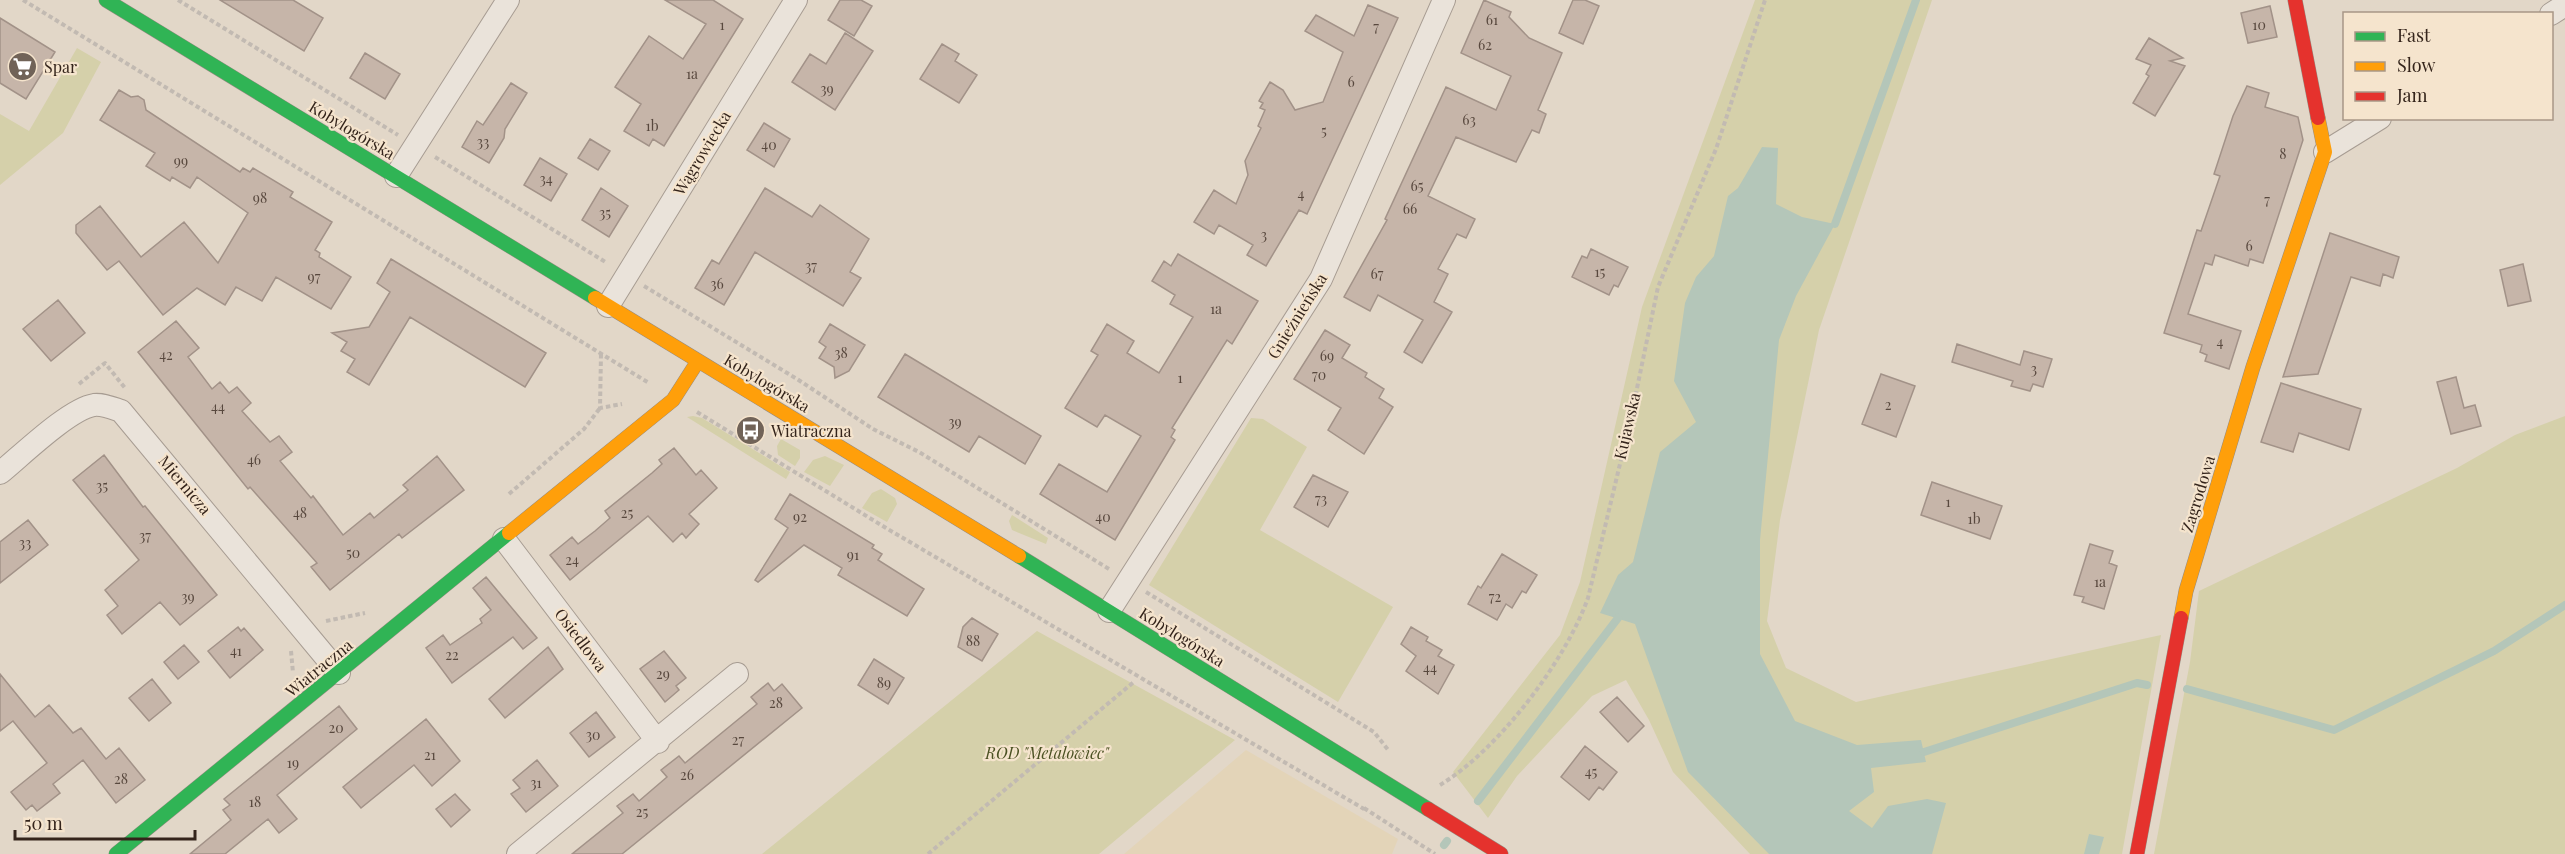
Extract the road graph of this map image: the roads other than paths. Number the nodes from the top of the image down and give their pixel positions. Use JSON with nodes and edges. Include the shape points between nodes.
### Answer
{"nodes":[{"id":1,"x":106,"y":0,"type":"edge"},
{"id":2,"x":508,"y":0,"type":"edge"},
{"id":3,"x":796,"y":0,"type":"edge"},
{"id":4,"x":1444,"y":0,"type":"edge"},
{"id":5,"x":2295,"y":0,"type":"edge"},
{"id":6,"x":2377,"y":120,"type":"edge"},
{"id":7,"x":2325,"y":152,"type":"junction"},
{"id":8,"x":396,"y":176,"type":"junction"},
{"id":9,"x":608,"y":306,"type":"junction"},
{"id":10,"x":698,"y":361,"type":"junction"},
{"id":11,"x":0,"y":473,"type":"edge"},
{"id":12,"x":504,"y":539,"type":"junction"},
{"id":13,"x":1109,"y":611,"type":"junction"},
{"id":14,"x":339,"y":673,"type":"junction"},
{"id":15,"x":737,"y":674,"type":"dead end"},
{"id":16,"x":658,"y":742,"type":"junction"},
{"id":17,"x":116,"y":854,"type":"edge"},
{"id":18,"x":518,"y":854,"type":"edge"},
{"id":19,"x":1501,"y":854,"type":"edge"},
{"id":20,"x":2137,"y":854,"type":"edge"}],
"edges":[{"from":1,"to":8,"type":"street","name":"Kobylogórska"},
{"from":2,"to":8,"type":"street"},
{"from":3,"to":9,"type":"street","name":"Wągrowiecka"},
{"from":4,"to":13,"type":"street","name":"Gnieźnieńska","via":[[1322,279]]},
{"from":5,"to":7,"type":"street"},
{"from":6,"to":7,"type":"street"},
{"from":7,"to":20,"type":"street","name":"Zagrodowa","via":[[2186,591]]},
{"from":8,"to":9,"type":"street","name":"Kobylogórska"},
{"from":9,"to":10,"type":"street","name":"Kobylogórska"},
{"from":10,"to":12,"type":"street","name":"Wiatraczna","via":[[673,400]]},
{"from":10,"to":13,"type":"street","name":"Kobylogórska"},
{"from":11,"to":14,"type":"street","name":"Miernicza","via":[[74,413],[94,405],[121,411]]},
{"from":12,"to":14,"type":"street","name":"Wiatraczna"},
{"from":12,"to":16,"type":"street","name":"Osiedlowa"},
{"from":13,"to":19,"type":"street","name":"Kobylogórska"},
{"from":14,"to":17,"type":"street","name":"Wiatraczna"},
{"from":15,"to":16,"type":"street"},
{"from":16,"to":18,"type":"street"}]}
